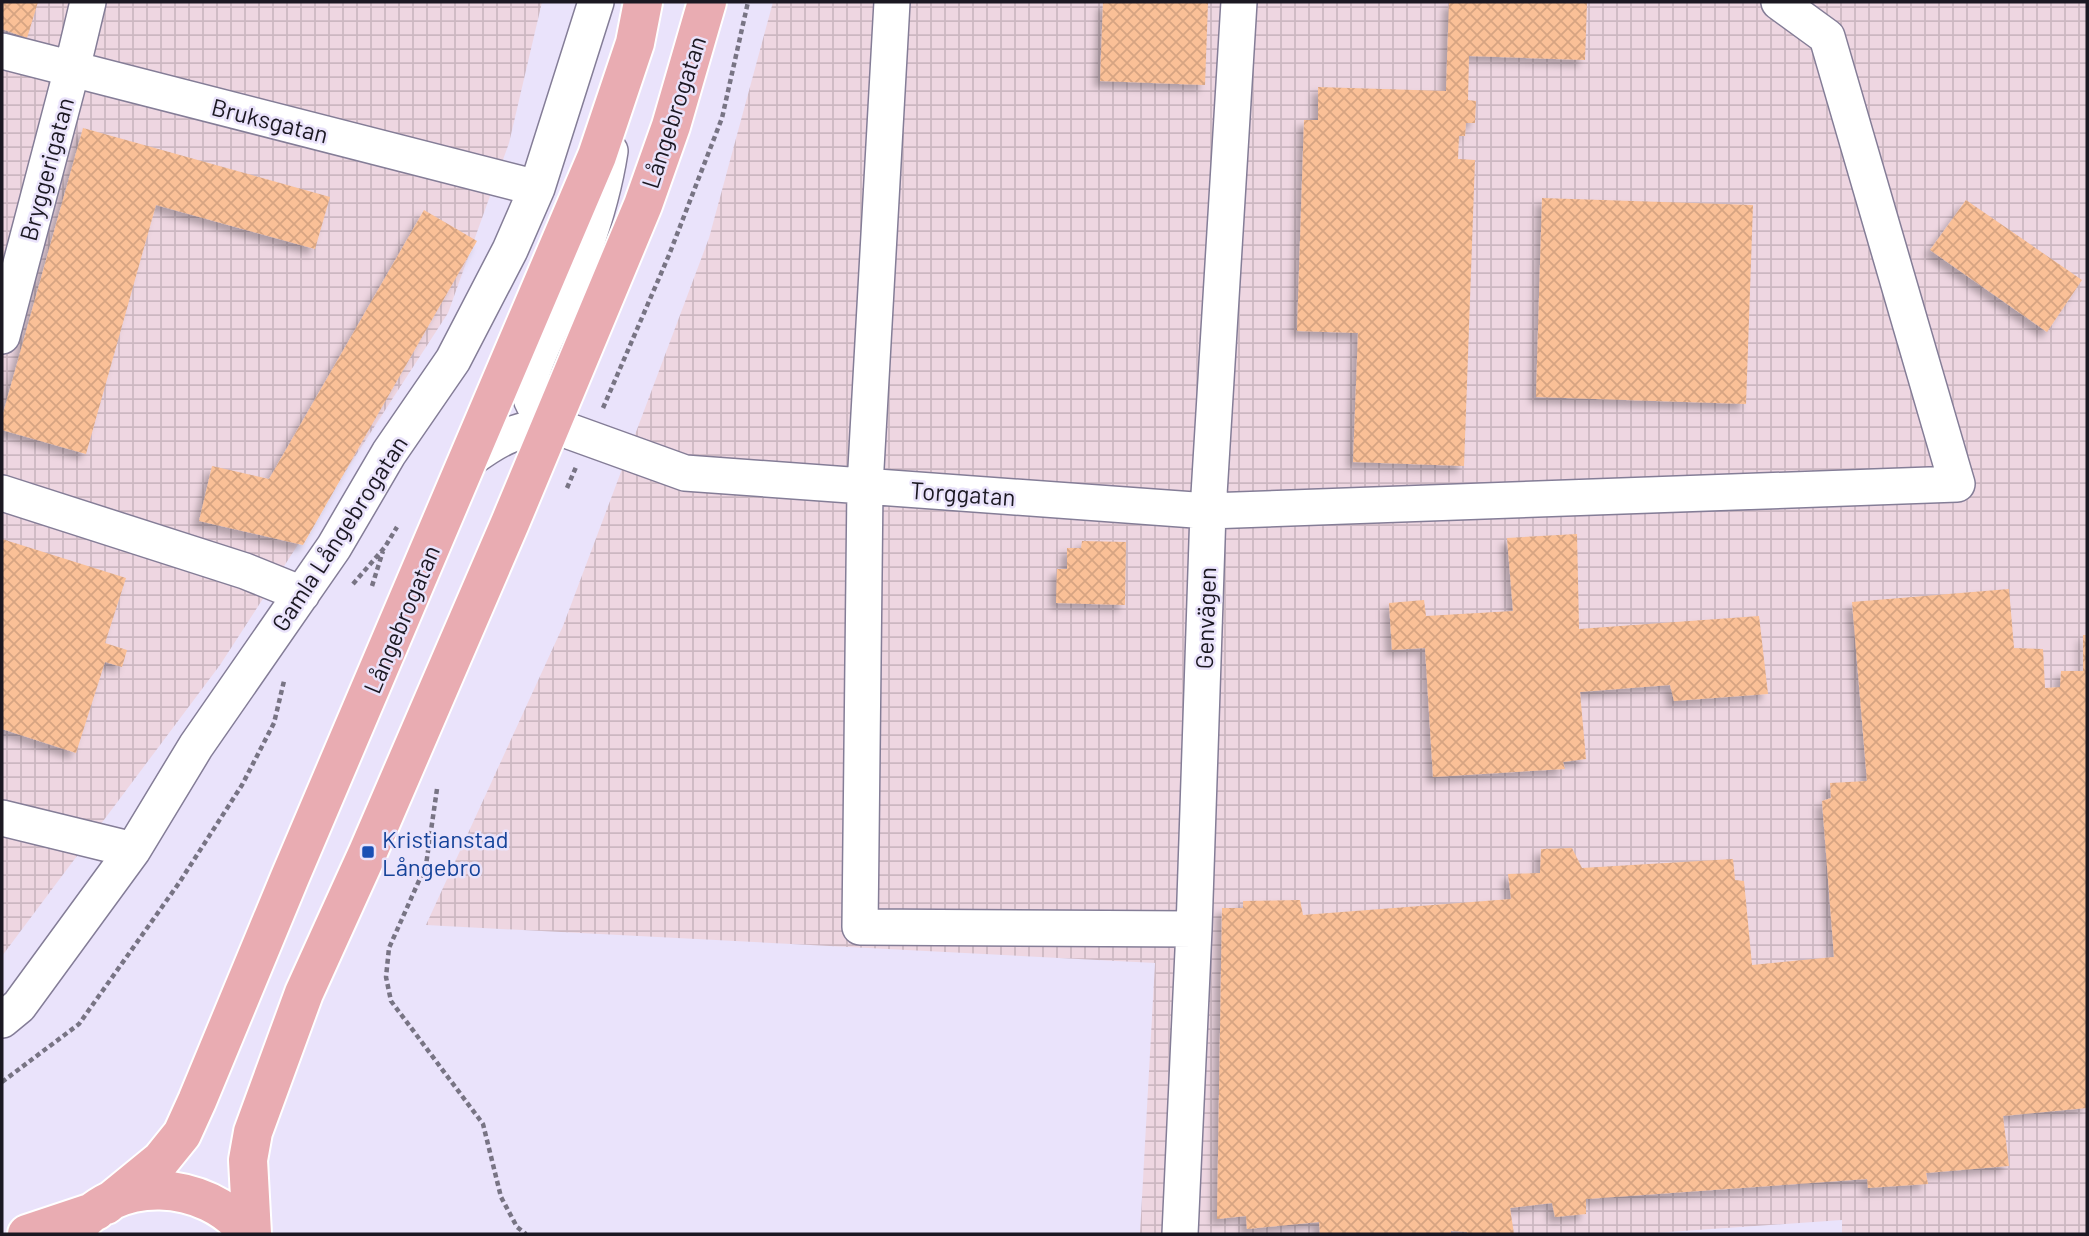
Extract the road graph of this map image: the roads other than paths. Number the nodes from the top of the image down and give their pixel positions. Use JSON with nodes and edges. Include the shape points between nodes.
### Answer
{"nodes":[{"id":1,"x":88,"y":2,"type":"edge"},
{"id":2,"x":596,"y":2,"type":"edge"},
{"id":3,"x":643,"y":2,"type":"edge"},
{"id":4,"x":707,"y":2,"type":"edge"},
{"id":5,"x":892,"y":2,"type":"edge"},
{"id":6,"x":1239,"y":2,"type":"edge"},
{"id":7,"x":1779,"y":2,"type":"edge"},
{"id":8,"x":2,"y":51,"type":"edge"},
{"id":9,"x":72,"y":69,"type":"junction"},
{"id":10,"x":619,"y":96,"type":"junction"},
{"id":11,"x":537,"y":188,"type":"junction"},
{"id":12,"x":2,"y":336,"type":"edge"},
{"id":13,"x":552,"y":425,"type":"junction"},
{"id":14,"x":470,"y":459,"type":"junction"},
{"id":15,"x":865,"y":486,"type":"junction"},
{"id":16,"x":2,"y":493,"type":"edge"},
{"id":17,"x":1208,"y":511,"type":"junction"},
{"id":18,"x":303,"y":594,"type":"junction"},
{"id":19,"x":2,"y":818,"type":"edge"},
{"id":20,"x":133,"y":850,"type":"junction"},
{"id":21,"x":1194,"y":929,"type":"junction"},
{"id":22,"x":2,"y":1020,"type":"edge"},
{"id":23,"x":92,"y":1217,"type":"edge"},
{"id":24,"x":27,"y":1234,"type":"edge"},
{"id":25,"x":250,"y":1234,"type":"edge"},
{"id":26,"x":1180,"y":1234,"type":"edge"}],
"edges":[{"from":1,"to":9,"type":"street","name":"Bryggerigatan"},
{"from":2,"to":11,"type":"street","name":"Gamla Långebrogatan"},
{"from":3,"to":10,"type":"main road","name":"Långebrogatan"},
{"from":4,"to":13,"type":"main road","name":"Långebrogatan","via":[[643,205]]},
{"from":5,"to":15,"type":"street"},
{"from":6,"to":17,"type":"street","name":"Genvägen"},
{"from":7,"to":17,"type":"street","name":"Torggatan","via":[[1827,37],[1957,484]]},
{"from":8,"to":9,"type":"street","name":"Bruksgatan"},
{"from":9,"to":11,"type":"street","name":"Bruksgatan"},
{"from":9,"to":12,"type":"street","name":"Bryggerigatan"},
{"from":10,"to":13,"type":"street","via":[[592,228],[529,388],[535,409]]},
{"from":10,"to":14,"type":"main road","name":"Långebrogatan"},
{"from":11,"to":18,"type":"street","name":"Gamla Långebrogatan","via":[[453,360],[389,453]]},
{"from":13,"to":14,"type":"street","via":[[526,428],[498,439]]},
{"from":13,"to":15,"type":"street","name":"Torggatan","via":[[685,473]]},
{"from":13,"to":25,"type":"main road","name":"Långebrogatan","via":[[304,993],[253,1132],[248,1160]]},
{"from":14,"to":23,"type":"main road","name":"Långebrogatan","via":[[182,1134],[145,1175]]},
{"from":15,"to":17,"type":"street","name":"Torggatan"},
{"from":15,"to":21,"type":"street","via":[[860,926]]},
{"from":16,"to":18,"type":"street"},
{"from":17,"to":21,"type":"street","name":"Genvägen"},
{"from":18,"to":20,"type":"street","name":"Gamla Långebrogatan","via":[[196,746]]},
{"from":19,"to":20,"type":"street"},
{"from":20,"to":22,"type":"street","name":"Gamla Långebrogatan","via":[[19,1006]]},
{"from":21,"to":26,"type":"street","name":"Genvägen"},
{"from":23,"to":24,"type":"main road"},
{"from":23,"to":25,"type":"main road","via":[[136,1193],[170,1190],[218,1206]]}]}
